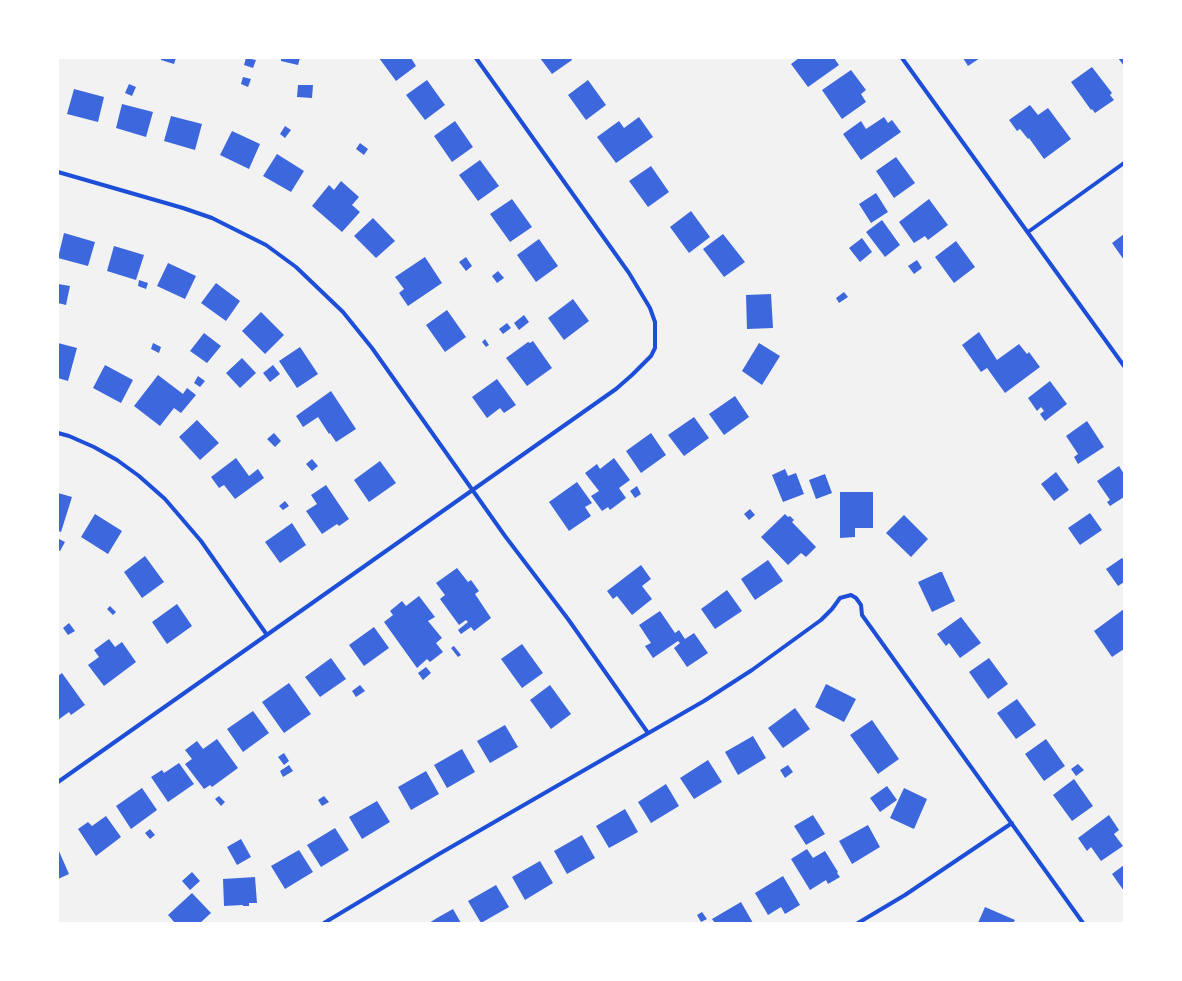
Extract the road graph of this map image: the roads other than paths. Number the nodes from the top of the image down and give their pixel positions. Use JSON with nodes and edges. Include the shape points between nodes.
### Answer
{"nodes":[{"id":1,"x":476,"y":58,"type":"edge"},
{"id":2,"x":902,"y":58,"type":"edge"},
{"id":3,"x":1124,"y":163,"type":"edge"},
{"id":4,"x":58,"y":172,"type":"edge"},
{"id":5,"x":1028,"y":232,"type":"junction"},
{"id":6,"x":1124,"y":366,"type":"edge"},
{"id":7,"x":58,"y":433,"type":"edge"},
{"id":8,"x":473,"y":490,"type":"junction"},
{"id":9,"x":267,"y":635,"type":"junction"},
{"id":10,"x":648,"y":733,"type":"junction"},
{"id":11,"x":58,"y":782,"type":"edge"},
{"id":12,"x":1012,"y":823,"type":"junction"},
{"id":13,"x":324,"y":923,"type":"edge"},
{"id":14,"x":858,"y":923,"type":"edge"},
{"id":15,"x":1083,"y":923,"type":"edge"}],
"edges":[{"from":1,"to":8,"type":"street","via":[[629,273],[655,322],[656,338],[651,356],[616,389]]},
{"from":2,"to":5,"type":"street"},
{"from":3,"to":5,"type":"street"},
{"from":4,"to":8,"type":"street","via":[[212,218],[266,245],[296,267],[342,312],[372,348]]},
{"from":5,"to":6,"type":"street"},
{"from":7,"to":9,"type":"street","via":[[94,447],[117,460],[165,499],[201,541]]},
{"from":8,"to":9,"type":"street"},
{"from":8,"to":10,"type":"street"},
{"from":9,"to":11,"type":"street"},
{"from":10,"to":12,"type":"street","via":[[752,670],[821,620],[840,598],[851,595],[861,605],[862,615]]},
{"from":10,"to":13,"type":"street"},
{"from":12,"to":14,"type":"street","via":[[905,895]]},
{"from":12,"to":15,"type":"street"}]}
